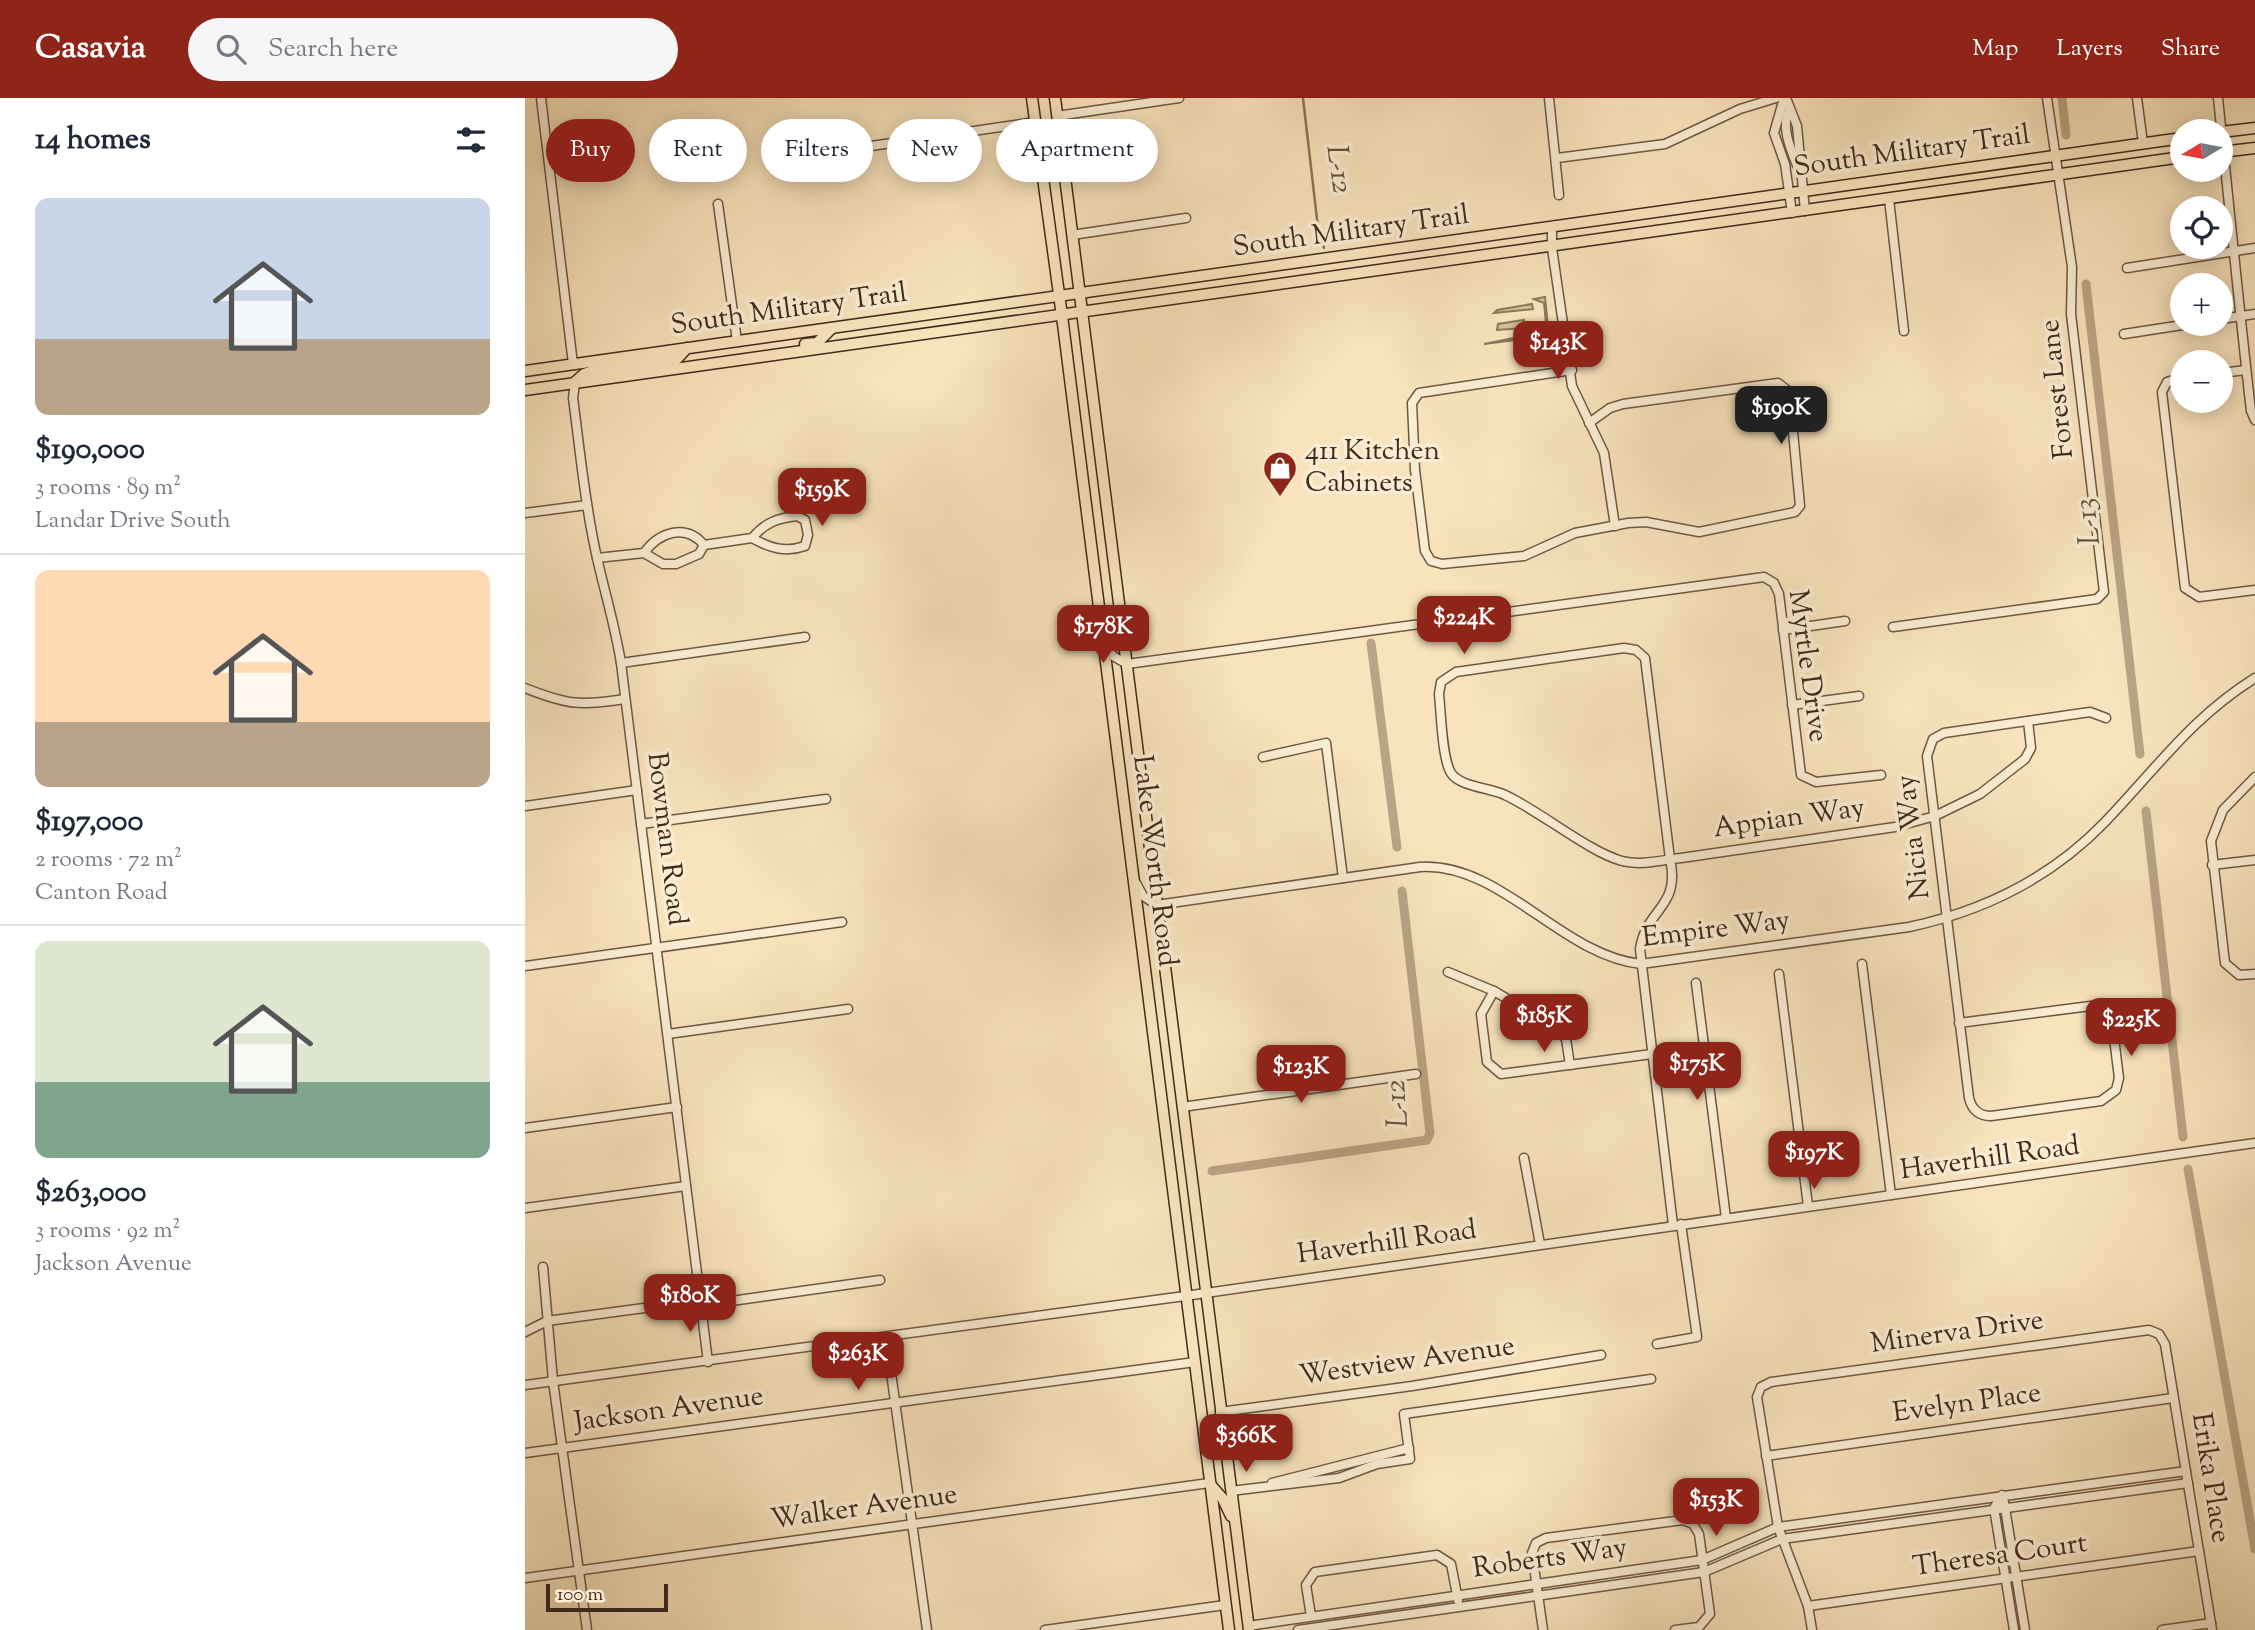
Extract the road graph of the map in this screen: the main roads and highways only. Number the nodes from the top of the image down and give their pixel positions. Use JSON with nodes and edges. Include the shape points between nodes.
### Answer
{"nodes":[{"id":1,"x":1032,"y":98,"type":"edge"},
{"id":2,"x":1055,"y":98,"type":"edge"},
{"id":3,"x":2255,"y":128,"type":"edge"},
{"id":4,"x":2233,"y":131,"type":"edge"},
{"id":5,"x":2170,"y":140,"type":"edge"},
{"id":6,"x":2255,"y":148,"type":"edge"},
{"id":7,"x":2233,"y":151,"type":"edge"},
{"id":8,"x":2170,"y":159,"type":"edge"},
{"id":9,"x":1080,"y":291,"type":"junction"},
{"id":10,"x":1059,"y":294,"type":"junction"},
{"id":11,"x":1082,"y":313,"type":"junction"},
{"id":12,"x":1062,"y":316,"type":"junction"},
{"id":13,"x":832,"y":328,"type":"junction"},
{"id":14,"x":688,"y":348,"type":"junction"},
{"id":15,"x":573,"y":364,"type":"junction"},
{"id":16,"x":703,"y":365,"type":"junction"},
{"id":17,"x":525,"y":371,"type":"edge"},
{"id":18,"x":575,"y":383,"type":"junction"},
{"id":19,"x":525,"y":387,"type":"edge"},
{"id":20,"x":1209,"y":1483,"type":"junction"},
{"id":21,"x":1235,"y":1522,"type":"junction"},
{"id":22,"x":1249,"y":1628,"type":"edge"},
{"id":23,"x":1229,"y":1630,"type":"edge"}],
"edges":[{"from":1,"to":10,"type":"main road","name":"Lake Worth Road"},
{"from":2,"to":9,"type":"main road","name":"Lake Worth Road"},
{"from":3,"to":4,"type":"main road"},
{"from":5,"to":9,"type":"main road","name":"South Military Trail"},
{"from":6,"to":7,"type":"main road"},
{"from":8,"to":11,"type":"main road","name":"South Military Trail"},
{"from":9,"to":10,"type":"main road","name":"South Military Trail"},
{"from":9,"to":11,"type":"main road","name":"Lake Worth Road"},
{"from":10,"to":12,"type":"main road","name":"Lake Worth Road"},
{"from":10,"to":13,"type":"main road","name":"South Military Trail"},
{"from":11,"to":12,"type":"main road","name":"South Military Trail"},
{"from":11,"to":21,"type":"main road","name":"Lake Worth Road"},
{"from":12,"to":16,"type":"main road","name":"South Military Trail"},
{"from":12,"to":20,"type":"main road","name":"Lake Worth Road"},
{"from":13,"to":14,"type":"main road","name":"South Military Trail"},
{"from":13,"to":16,"type":"main road","via":[[817,343],[709,358]]},
{"from":14,"to":15,"type":"main road","name":"South Military Trail"},
{"from":14,"to":18,"type":"main road","via":[[677,359],[593,371]]},
{"from":15,"to":17,"type":"main road","name":"South Military Trail"},
{"from":15,"to":19,"type":"main road","via":[[562,379]]},
{"from":16,"to":18,"type":"main road","name":"South Military Trail"},
{"from":18,"to":19,"type":"main road","name":"South Military Trail"},
{"from":20,"to":21,"type":"main road"},
{"from":20,"to":23,"type":"main road","name":"Lake Worth Road"},
{"from":21,"to":22,"type":"main road","name":"Lake Worth Road"}]}
